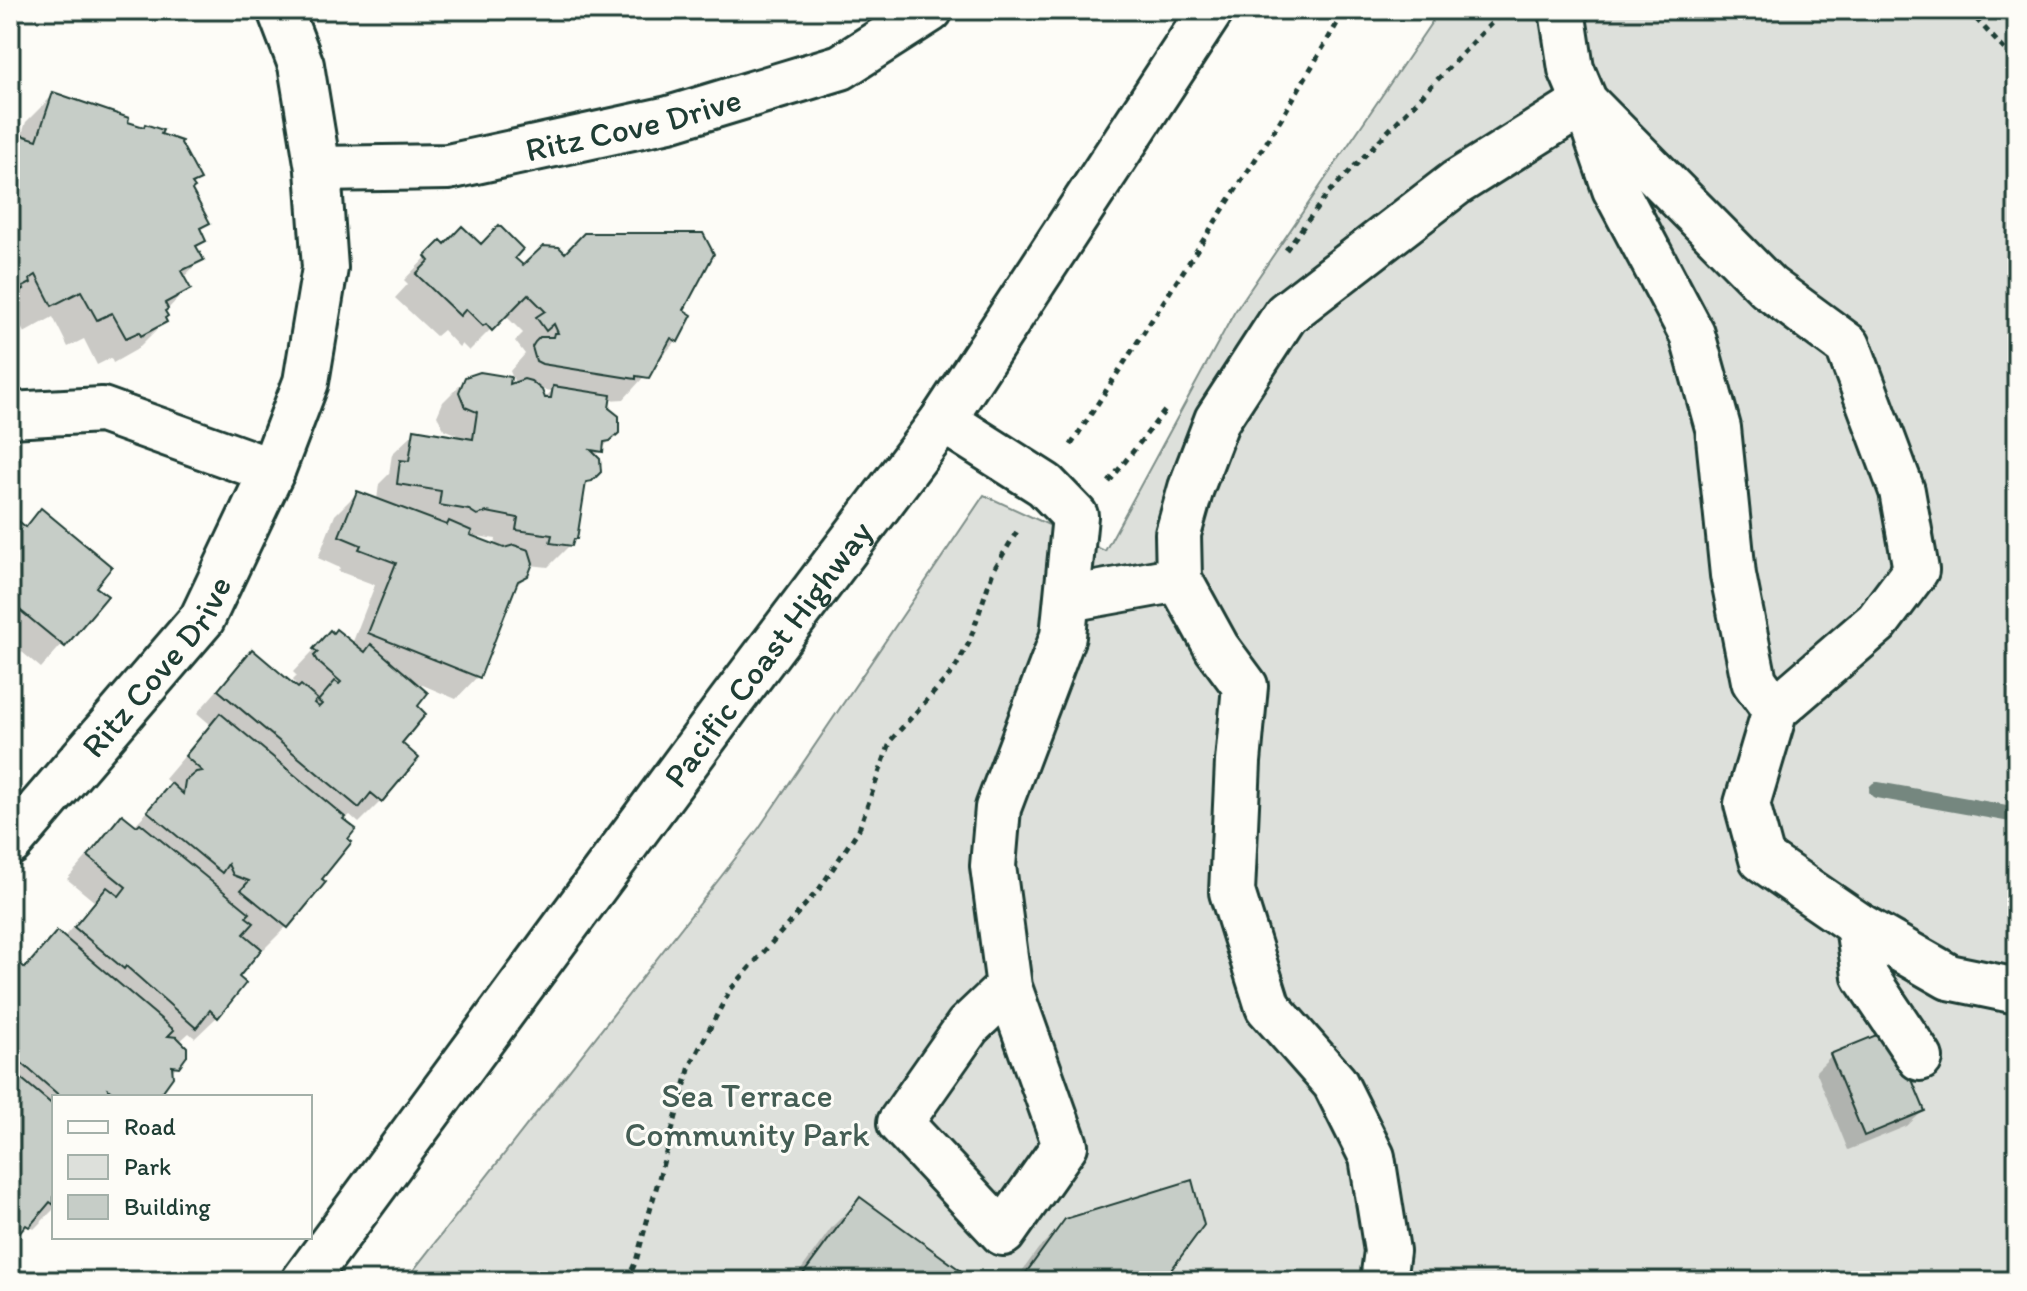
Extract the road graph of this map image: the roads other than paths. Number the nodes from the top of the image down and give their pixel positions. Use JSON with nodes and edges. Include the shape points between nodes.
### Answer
{"nodes":[{"id":1,"x":280,"y":10,"type":"edge"},
{"id":2,"x":930,"y":10,"type":"edge"},
{"id":3,"x":1211,"y":10,"type":"edge"},
{"id":4,"x":1562,"y":10,"type":"edge"},
{"id":5,"x":1585,"y":102,"type":"junction"},
{"id":6,"x":318,"y":169,"type":"junction"},
{"id":7,"x":10,"y":415,"type":"edge"},
{"id":8,"x":943,"y":420,"type":"junction"},
{"id":9,"x":272,"y":471,"type":"junction"},
{"id":10,"x":1179,"y":579,"type":"junction"},
{"id":11,"x":1068,"y":599,"type":"junction"},
{"id":12,"x":1775,"y":710,"type":"junction"},
{"id":13,"x":10,"y":843,"type":"edge"},
{"id":14,"x":1858,"y":925,"type":"junction"},
{"id":15,"x":1009,"y":987,"type":"junction"},
{"id":16,"x":2017,"y":991,"type":"edge"},
{"id":17,"x":1920,"y":1058,"type":"dead end"},
{"id":18,"x":304,"y":1281,"type":"edge"},
{"id":19,"x":1383,"y":1281,"type":"edge"}],
"edges":[{"from":1,"to":6,"type":"main road","name":"Ritz Cove Drive","via":[[301,65]]},
{"from":2,"to":6,"type":"main road","name":"Ritz Cove Drive","via":[[841,67],[669,119],[448,167]]},
{"from":3,"to":8,"type":"main road","name":"Pacific Coast Highway"},
{"from":4,"to":5,"type":"main road","via":[[1571,69]]},
{"from":5,"to":10,"type":"main road","via":[[1456,183],[1286,314],[1217,420],[1178,534]]},
{"from":5,"to":12,"type":"main road","via":[[1615,189],[1692,334],[1718,428],[1733,575],[1754,681]]},
{"from":5,"to":12,"type":"main road","via":[[1768,287],[1848,346],[1902,491],[1916,570],[1877,622]]},
{"from":6,"to":9,"type":"main road","name":"Ritz Cove Drive","via":[[325,268],[306,382]]},
{"from":7,"to":9,"type":"main road","via":[[102,410]]},
{"from":8,"to":11,"type":"main road","via":[[1045,485],[1075,516]]},
{"from":8,"to":18,"type":"main road","name":"Pacific Coast Highway"},
{"from":9,"to":13,"type":"main road","name":"Ritz Cove Drive","via":[[202,619]]},
{"from":10,"to":11,"type":"main road"},
{"from":10,"to":19,"type":"main road","via":[[1245,686],[1232,892],[1268,1007],[1335,1083],[1372,1157],[1387,1251]]},
{"from":11,"to":15,"type":"main road","via":[[1063,636],[998,808],[993,866]]},
{"from":12,"to":14,"type":"main road","via":[[1747,804],[1762,859]]},
{"from":14,"to":16,"type":"main road","via":[[1949,977]]},
{"from":14,"to":17,"type":"main road","via":[[1865,976]]},
{"from":15,"to":15,"type":"main road","via":[[1065,1145],[1003,1233],[900,1123],[968,1026]]}]}
